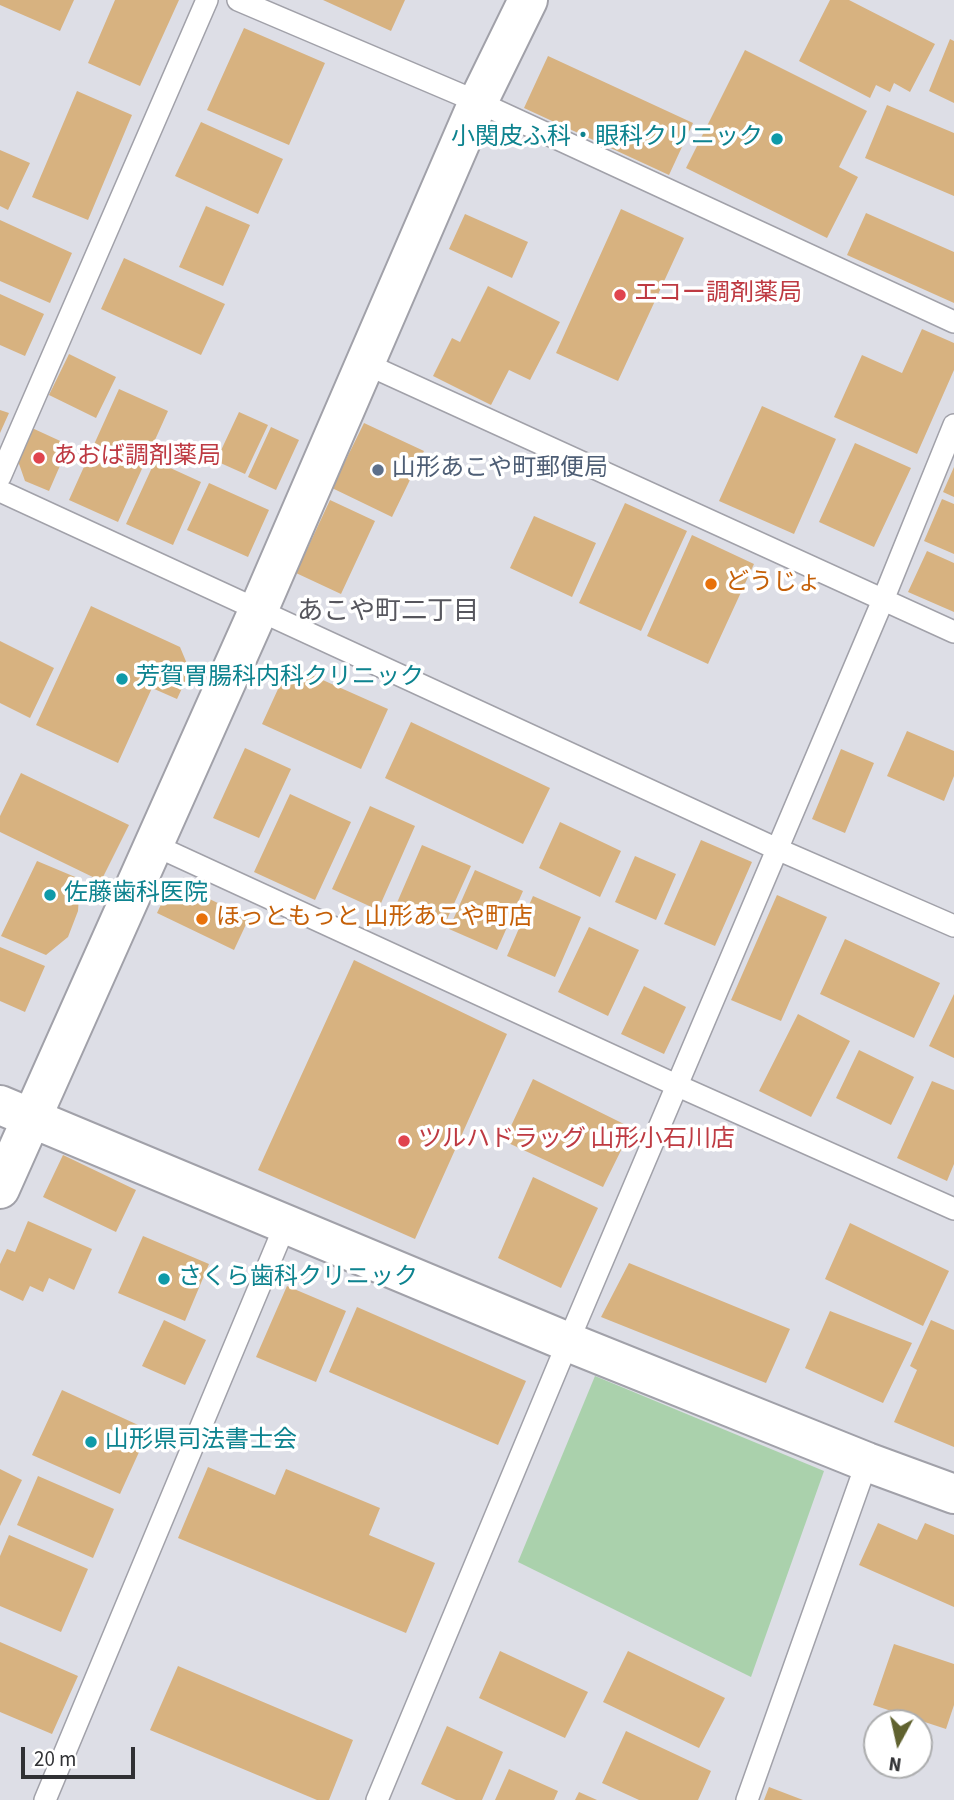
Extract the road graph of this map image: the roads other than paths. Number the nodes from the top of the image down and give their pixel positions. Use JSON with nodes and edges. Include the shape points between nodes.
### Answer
{"nodes":[{"id":1,"x":207,"y":0,"type":"edge"},
{"id":2,"x":238,"y":0,"type":"edge"},
{"id":3,"x":528,"y":0,"type":"edge"},
{"id":4,"x":478,"y":102,"type":"junction"},
{"id":5,"x":954,"y":322,"type":"edge"},
{"id":6,"x":364,"y":363,"type":"junction"},
{"id":7,"x":954,"y":425,"type":"edge"},
{"id":8,"x":0,"y":477,"type":"edge"},
{"id":9,"x":0,"y":491,"type":"edge"},
{"id":10,"x":883,"y":600,"type":"junction"},
{"id":11,"x":258,"y":611,"type":"junction"},
{"id":12,"x":954,"y":632,"type":"edge"},
{"id":13,"x":153,"y":845,"type":"junction"},
{"id":14,"x":777,"y":849,"type":"junction"},
{"id":15,"x":954,"y":926,"type":"edge"},
{"id":16,"x":676,"y":1085,"type":"junction"},
{"id":17,"x":16,"y":1111,"type":"edge"},
{"id":18,"x":0,"y":1189,"type":"edge"},
{"id":19,"x":954,"y":1209,"type":"edge"},
{"id":20,"x":286,"y":1223,"type":"junction"},
{"id":21,"x":568,"y":1342,"type":"junction"},
{"id":22,"x":867,"y":1462,"type":"junction"},
{"id":23,"x":954,"y":1494,"type":"edge"},
{"id":24,"x":44,"y":1800,"type":"edge"},
{"id":25,"x":377,"y":1800,"type":"edge"},
{"id":26,"x":747,"y":1800,"type":"edge"}],
"edges":[{"from":1,"to":8,"type":"lane"},
{"from":2,"to":4,"type":"lane"},
{"from":3,"to":4,"type":"street"},
{"from":4,"to":5,"type":"lane"},
{"from":4,"to":6,"type":"street"},
{"from":6,"to":10,"type":"lane"},
{"from":6,"to":11,"type":"street"},
{"from":7,"to":10,"type":"lane"},
{"from":9,"to":11,"type":"lane"},
{"from":10,"to":12,"type":"lane"},
{"from":10,"to":14,"type":"lane"},
{"from":11,"to":13,"type":"street"},
{"from":11,"to":14,"type":"lane"},
{"from":13,"to":16,"type":"lane"},
{"from":13,"to":17,"type":"street"},
{"from":14,"to":15,"type":"lane"},
{"from":14,"to":16,"type":"lane"},
{"from":16,"to":19,"type":"lane"},
{"from":16,"to":21,"type":"lane"},
{"from":17,"to":18,"type":"street"},
{"from":17,"to":20,"type":"street"},
{"from":20,"to":21,"type":"street"},
{"from":20,"to":24,"type":"lane"},
{"from":21,"to":22,"type":"street"},
{"from":21,"to":25,"type":"lane"},
{"from":22,"to":23,"type":"street"},
{"from":22,"to":26,"type":"lane"}]}
